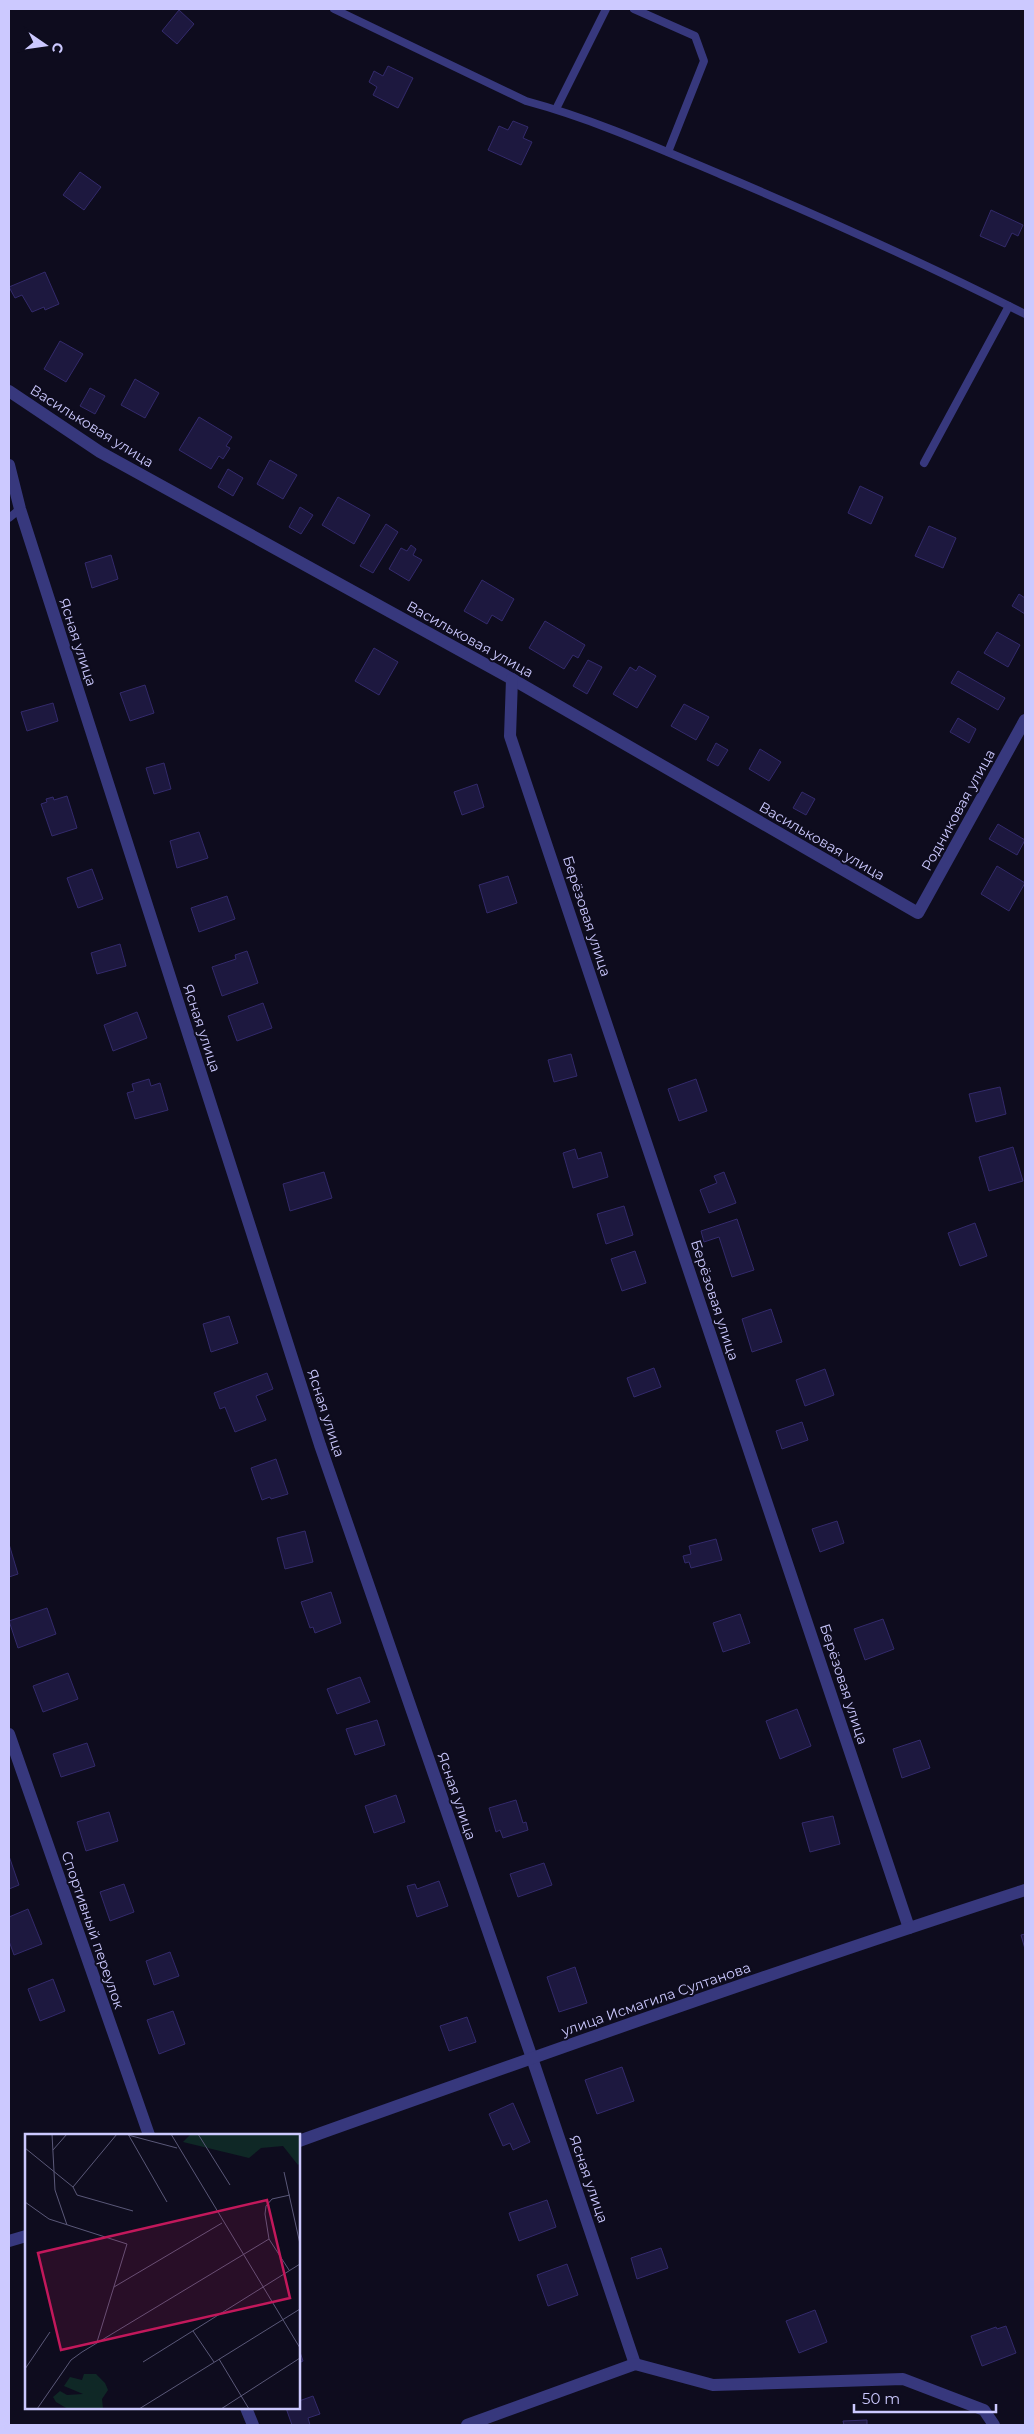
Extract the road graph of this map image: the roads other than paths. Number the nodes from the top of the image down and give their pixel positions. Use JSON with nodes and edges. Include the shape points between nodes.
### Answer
{"nodes":[{"id":1,"x":334,"y":9,"type":"edge"},
{"id":2,"x":606,"y":9,"type":"edge"},
{"id":3,"x":634,"y":9,"type":"edge"},
{"id":4,"x":556,"y":109,"type":"junction"},
{"id":5,"x":668,"y":152,"type":"junction"},
{"id":6,"x":1009,"y":306,"type":"junction"},
{"id":7,"x":1025,"y":314,"type":"edge"},
{"id":8,"x":9,"y":391,"type":"edge"},
{"id":9,"x":924,"y":463,"type":"dead end"},
{"id":10,"x":9,"y":464,"type":"edge"},
{"id":11,"x":20,"y":509,"type":"junction"},
{"id":12,"x":9,"y":518,"type":"edge"},
{"id":13,"x":512,"y":680,"type":"junction"},
{"id":14,"x":1025,"y":720,"type":"edge"},
{"id":15,"x":918,"y":913,"type":"joint"},
{"id":16,"x":9,"y":1734,"type":"edge"},
{"id":17,"x":1025,"y":1890,"type":"edge"},
{"id":18,"x":909,"y":1928,"type":"junction"},
{"id":19,"x":532,"y":2058,"type":"junction"},
{"id":20,"x":149,"y":2134,"type":"edge"},
{"id":21,"x":300,"y":2141,"type":"edge"},
{"id":22,"x":25,"y":2236,"type":"edge"},
{"id":23,"x":9,"y":2242,"type":"edge"},
{"id":24,"x":635,"y":2364,"type":"junction"},
{"id":25,"x":246,"y":2409,"type":"edge"},
{"id":26,"x":252,"y":2425,"type":"edge"},
{"id":27,"x":467,"y":2425,"type":"edge"},
{"id":28,"x":994,"y":2425,"type":"edge"}],
"edges":[{"from":1,"to":4,"type":"lane","via":[[526,101]]},
{"from":2,"to":4,"type":"lane"},
{"from":3,"to":5,"type":"lane","via":[[694,36],[704,61]]},
{"from":4,"to":5,"type":"lane"},
{"from":5,"to":6,"type":"lane","via":[[806,211]]},
{"from":6,"to":7,"type":"lane"},
{"from":6,"to":9,"type":"lane"},
{"from":8,"to":13,"type":"street","name":"Васильковая улица","via":[[100,452]]},
{"from":10,"to":11,"type":"street","name":"Ясная улица"},
{"from":11,"to":12,"type":"lane"},
{"from":11,"to":19,"type":"street","name":"Ясная улица","via":[[320,1445]]},
{"from":13,"to":15,"type":"street","name":"Васильковая улица"},
{"from":13,"to":18,"type":"street","name":"Берёзовая улица","via":[[510,736]]},
{"from":14,"to":15,"type":"street","name":"Родниковая улица"},
{"from":16,"to":20,"type":"street","name":"Спортивный переулок"},
{"from":17,"to":18,"type":"street","name":"улица Исмагила Султанова"},
{"from":18,"to":19,"type":"street","name":"улица Исмагила Султанова"},
{"from":19,"to":21,"type":"street","name":"улица Исмагила Султанова"},
{"from":19,"to":24,"type":"street","name":"Ясная улица"},
{"from":22,"to":23,"type":"street"},
{"from":24,"to":27,"type":"street"},
{"from":24,"to":28,"type":"street","via":[[713,2386],[903,2379],[984,2410]]},
{"from":25,"to":26,"type":"street"}]}
